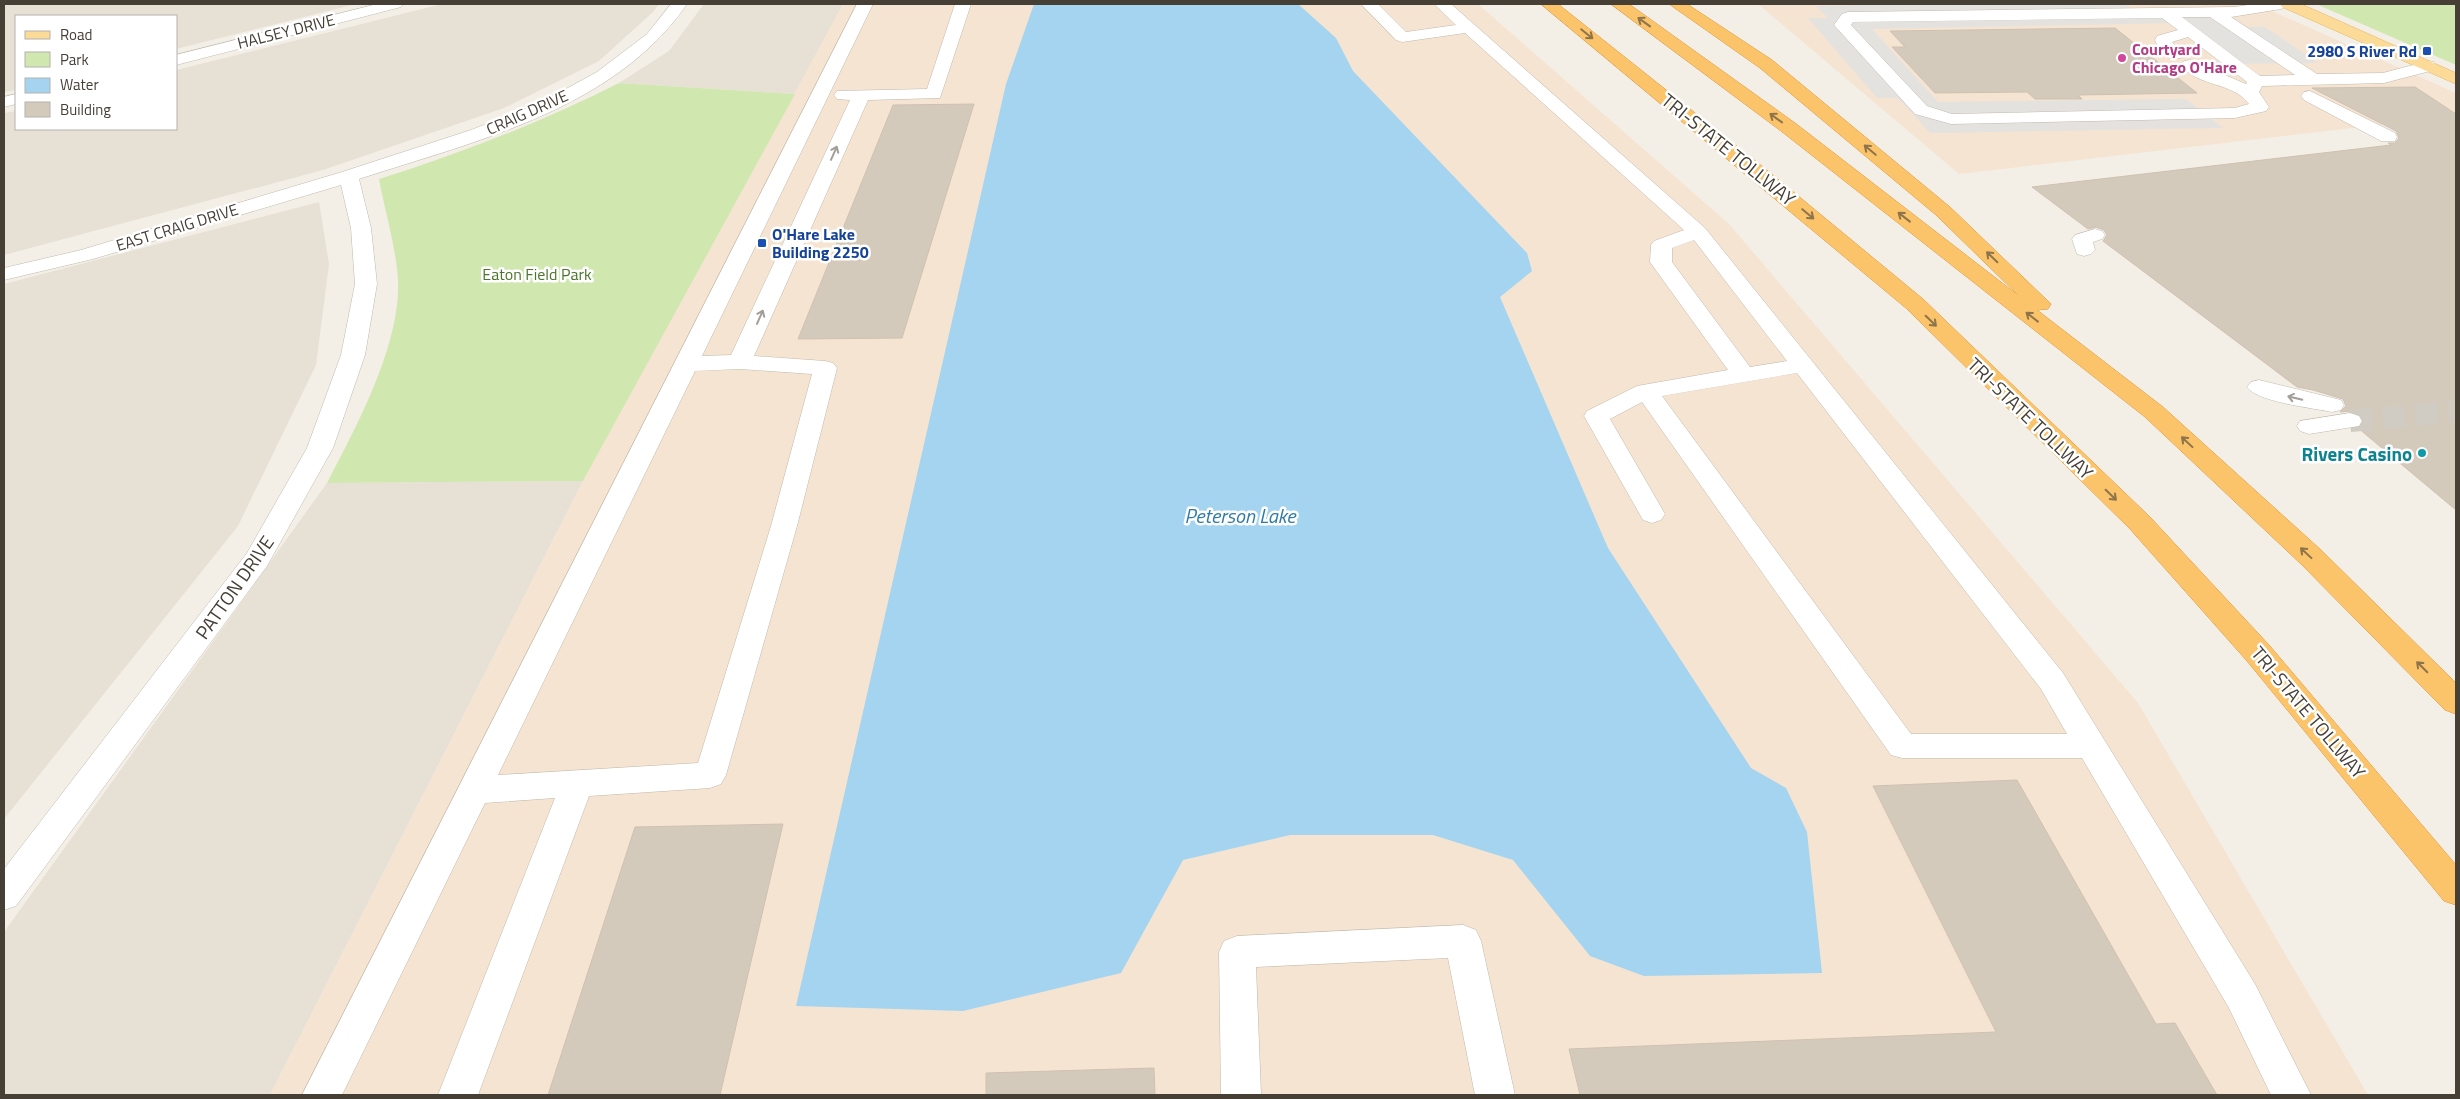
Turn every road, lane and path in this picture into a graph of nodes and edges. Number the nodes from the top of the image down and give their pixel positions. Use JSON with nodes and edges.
{"nodes":[{"id":1,"x":395,"y":4,"type":"edge"},
{"id":2,"x":679,"y":4,"type":"edge"},
{"id":3,"x":865,"y":4,"type":"edge"},
{"id":4,"x":963,"y":4,"type":"edge"},
{"id":5,"x":1369,"y":4,"type":"edge"},
{"id":6,"x":1442,"y":4,"type":"edge"},
{"id":7,"x":1549,"y":4,"type":"edge"},
{"id":8,"x":1619,"y":4,"type":"edge"},
{"id":9,"x":1677,"y":4,"type":"edge"},
{"id":10,"x":1707,"y":4,"type":"edge"},
{"id":11,"x":2281,"y":4,"type":"edge"},
{"id":12,"x":2288,"y":4,"type":"edge"},
{"id":13,"x":2213,"y":12,"type":"junction"},
{"id":14,"x":2166,"y":13,"type":"junction"},
{"id":15,"x":1469,"y":28,"type":"junction"},
{"id":16,"x":2190,"y":31,"type":"junction"},
{"id":17,"x":2175,"y":54,"type":"dead end"},
{"id":18,"x":178,"y":59,"type":"edge"},
{"id":19,"x":1766,"y":64,"type":"junction"},
{"id":20,"x":2190,"y":65,"type":"dead end"},
{"id":21,"x":2428,"y":66,"type":"junction"},
{"id":22,"x":2456,"y":79,"type":"edge"},
{"id":23,"x":2253,"y":86,"type":"junction"},
{"id":24,"x":2312,"y":88,"type":"junction"},
{"id":25,"x":819,"y":95,"type":"junction"},
{"id":26,"x":861,"y":95,"type":"junction"},
{"id":27,"x":2388,"y":137,"type":"dead end"},
{"id":28,"x":349,"y":176,"type":"junction"},
{"id":29,"x":799,"y":180,"type":"junction"},
{"id":30,"x":1698,"y":232,"type":"junction"},
{"id":31,"x":4,"y":274,"type":"edge"},
{"id":32,"x":740,"y":362,"type":"junction"},
{"id":33,"x":686,"y":364,"type":"junction"},
{"id":34,"x":1803,"y":365,"type":"junction"},
{"id":35,"x":1744,"y":375,"type":"junction"},
{"id":36,"x":2259,"y":386,"type":"dead end"},
{"id":37,"x":1646,"y":391,"type":"junction"},
{"id":38,"x":2332,"y":405,"type":"tunnel mouth"},
{"id":39,"x":2154,"y":412,"type":"junction"},
{"id":40,"x":2350,"y":421,"type":"tunnel mouth"},
{"id":41,"x":2309,"y":426,"type":"dead end"},
{"id":42,"x":1652,"y":514,"type":"dead end"},
{"id":43,"x":2456,"y":702,"type":"edge"},
{"id":44,"x":2092,"y":746,"type":"junction"},
{"id":45,"x":577,"y":784,"type":"junction"},
{"id":46,"x":474,"y":790,"type":"junction"},
{"id":47,"x":2456,"y":890,"type":"edge"},
{"id":48,"x":4,"y":895,"type":"edge"},
{"id":49,"x":322,"y":1095,"type":"edge"},
{"id":50,"x":458,"y":1095,"type":"edge"},
{"id":51,"x":1241,"y":1095,"type":"edge"},
{"id":52,"x":1494,"y":1095,"type":"edge"},
{"id":53,"x":2290,"y":1095,"type":"edge"}],
"edges":[{"from":1,"to":18,"type":"street","name":"HALSEY DRIVE"},
{"from":2,"to":28,"type":"street","name":"CRAIG DRIVE"},
{"from":3,"to":25,"type":"street"},
{"from":4,"to":26,"type":"street"},
{"from":5,"to":15,"type":"street"},
{"from":6,"to":15,"type":"street"},
{"from":7,"to":47,"type":"highway","name":"TRI-STATE TOLLWAY","one_way":true},
{"from":39,"to":8,"type":"highway","one_way":true},
{"from":9,"to":19,"type":"highway"},
{"from":10,"to":19,"type":"highway"},
{"from":11,"to":13,"type":"street"},
{"from":12,"to":21,"type":"main road"},
{"from":13,"to":14,"type":"street"},
{"from":13,"to":24,"type":"street"},
{"from":14,"to":16,"type":"street"},
{"from":14,"to":23,"type":"street"},
{"from":15,"to":30,"type":"street"},
{"from":16,"to":17,"type":"street"},
{"from":16,"to":23,"type":"street"},
{"from":39,"to":19,"type":"highway","one_way":true},
{"from":20,"to":23,"type":"street"},
{"from":21,"to":22,"type":"main road"},
{"from":21,"to":24,"type":"street"},
{"from":23,"to":24,"type":"street"},
{"from":24,"to":27,"type":"street"},
{"from":25,"to":26,"type":"street"},
{"from":25,"to":29,"type":"street"},
{"from":29,"to":26,"type":"street","one_way":true},
{"from":28,"to":31,"type":"street","name":"EAST CRAIG DRIVE"},
{"from":28,"to":48,"type":"street","name":"PATTON DRIVE"},
{"from":32,"to":29,"type":"street","one_way":true},
{"from":29,"to":33,"type":"street"},
{"from":30,"to":34,"type":"street"},
{"from":30,"to":35,"type":"street"},
{"from":32,"to":33,"type":"street"},
{"from":32,"to":45,"type":"street"},
{"from":33,"to":46,"type":"street"},
{"from":34,"to":35,"type":"street"},
{"from":34,"to":44,"type":"street"},
{"from":35,"to":37,"type":"street"},
{"from":38,"to":36,"type":"street","one_way":true},
{"from":37,"to":42,"type":"street"},
{"from":37,"to":44,"type":"street"},
{"from":43,"to":39,"type":"highway","one_way":true},
{"from":40,"to":41,"type":"street"},
{"from":44,"to":53,"type":"street"},
{"from":45,"to":46,"type":"street"},
{"from":45,"to":50,"type":"street"},
{"from":46,"to":49,"type":"street"},
{"from":51,"to":52,"type":"street"}]}
